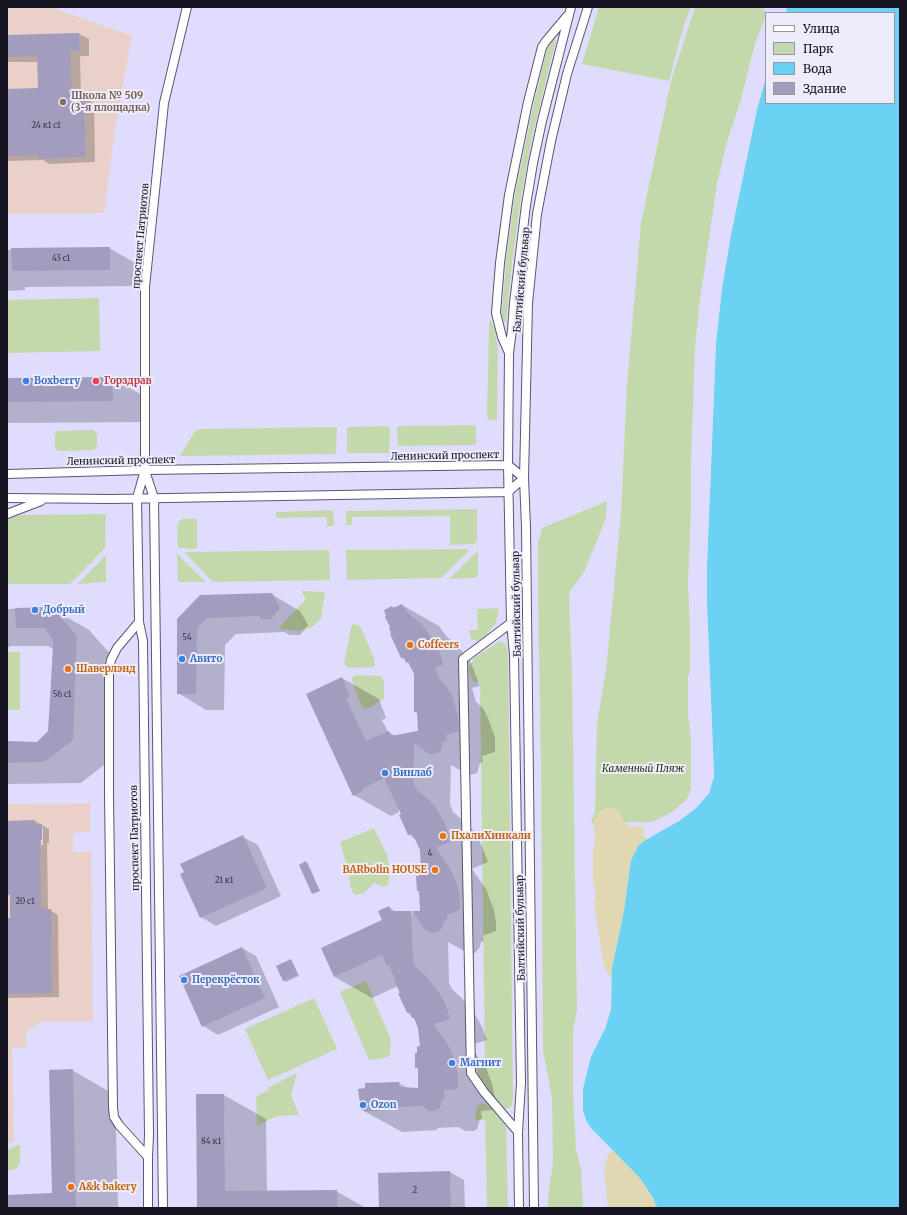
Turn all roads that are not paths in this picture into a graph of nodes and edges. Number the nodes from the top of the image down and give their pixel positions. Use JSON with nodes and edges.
{"nodes":[{"id":1,"x":187,"y":7,"type":"edge"},
{"id":2,"x":588,"y":7,"type":"edge"},
{"id":3,"x":570,"y":10,"type":"edge"},
{"id":4,"x":509,"y":353,"type":"junction"},
{"id":5,"x":508,"y":465,"type":"junction"},
{"id":6,"x":145,"y":470,"type":"junction"},
{"id":7,"x":8,"y":472,"type":"edge"},
{"id":8,"x":524,"y":478,"type":"junction"},
{"id":9,"x":508,"y":492,"type":"junction"},
{"id":10,"x":7,"y":498,"type":"edge"},
{"id":11,"x":137,"y":498,"type":"junction"},
{"id":12,"x":154,"y":498,"type":"junction"},
{"id":13,"x":46,"y":499,"type":"junction"},
{"id":14,"x":7,"y":514,"type":"edge"},
{"id":15,"x":139,"y":622,"type":"junction"},
{"id":16,"x":511,"y":623,"type":"junction"},
{"id":17,"x":518,"y":1132,"type":"junction"},
{"id":18,"x":148,"y":1157,"type":"junction"},
{"id":19,"x":148,"y":1208,"type":"edge"},
{"id":20,"x":163,"y":1208,"type":"edge"},
{"id":21,"x":519,"y":1208,"type":"edge"},
{"id":22,"x":534,"y":1208,"type":"edge"}],
"edges":[{"from":1,"to":6,"type":"street","name":"проспект Патриотов"},
{"from":2,"to":8,"type":"street","name":"Балтийский бульвар"},
{"from":3,"to":4,"type":"street","name":"Балтийский бульвар"},
{"from":3,"to":4,"type":"street"},
{"from":4,"to":5,"type":"street","name":"Балтийский бульвар"},
{"from":5,"to":6,"type":"street","name":"Ленинский проспект"},
{"from":5,"to":8,"type":"street","name":"Ленинский проспект"},
{"from":5,"to":9,"type":"street","name":"Балтийский бульвар"},
{"from":6,"to":7,"type":"street","name":"Ленинский проспект"},
{"from":6,"to":11,"type":"street","name":"проспект Патриотов"},
{"from":6,"to":12,"type":"street","name":"проспект Патриотов"},
{"from":8,"to":9,"type":"street"},
{"from":8,"to":22,"type":"street","name":"Балтийский бульвар"},
{"from":9,"to":12,"type":"street"},
{"from":9,"to":16,"type":"street","name":"Балтийский бульвар"},
{"from":10,"to":13,"type":"street"},
{"from":11,"to":12,"type":"street"},
{"from":11,"to":13,"type":"street"},
{"from":11,"to":15,"type":"street","name":"проспект Патриотов"},
{"from":12,"to":20,"type":"street","name":"проспект Патриотов"},
{"from":13,"to":14,"type":"street"},
{"from":15,"to":18,"type":"street","name":"проспект Патриотов"},
{"from":15,"to":18,"type":"street"},
{"from":16,"to":17,"type":"street","name":"Балтийский бульвар"},
{"from":16,"to":17,"type":"street"},
{"from":17,"to":21,"type":"street","name":"Балтийский бульвар"},
{"from":18,"to":19,"type":"street","name":"проспект Патриотов"}]}
